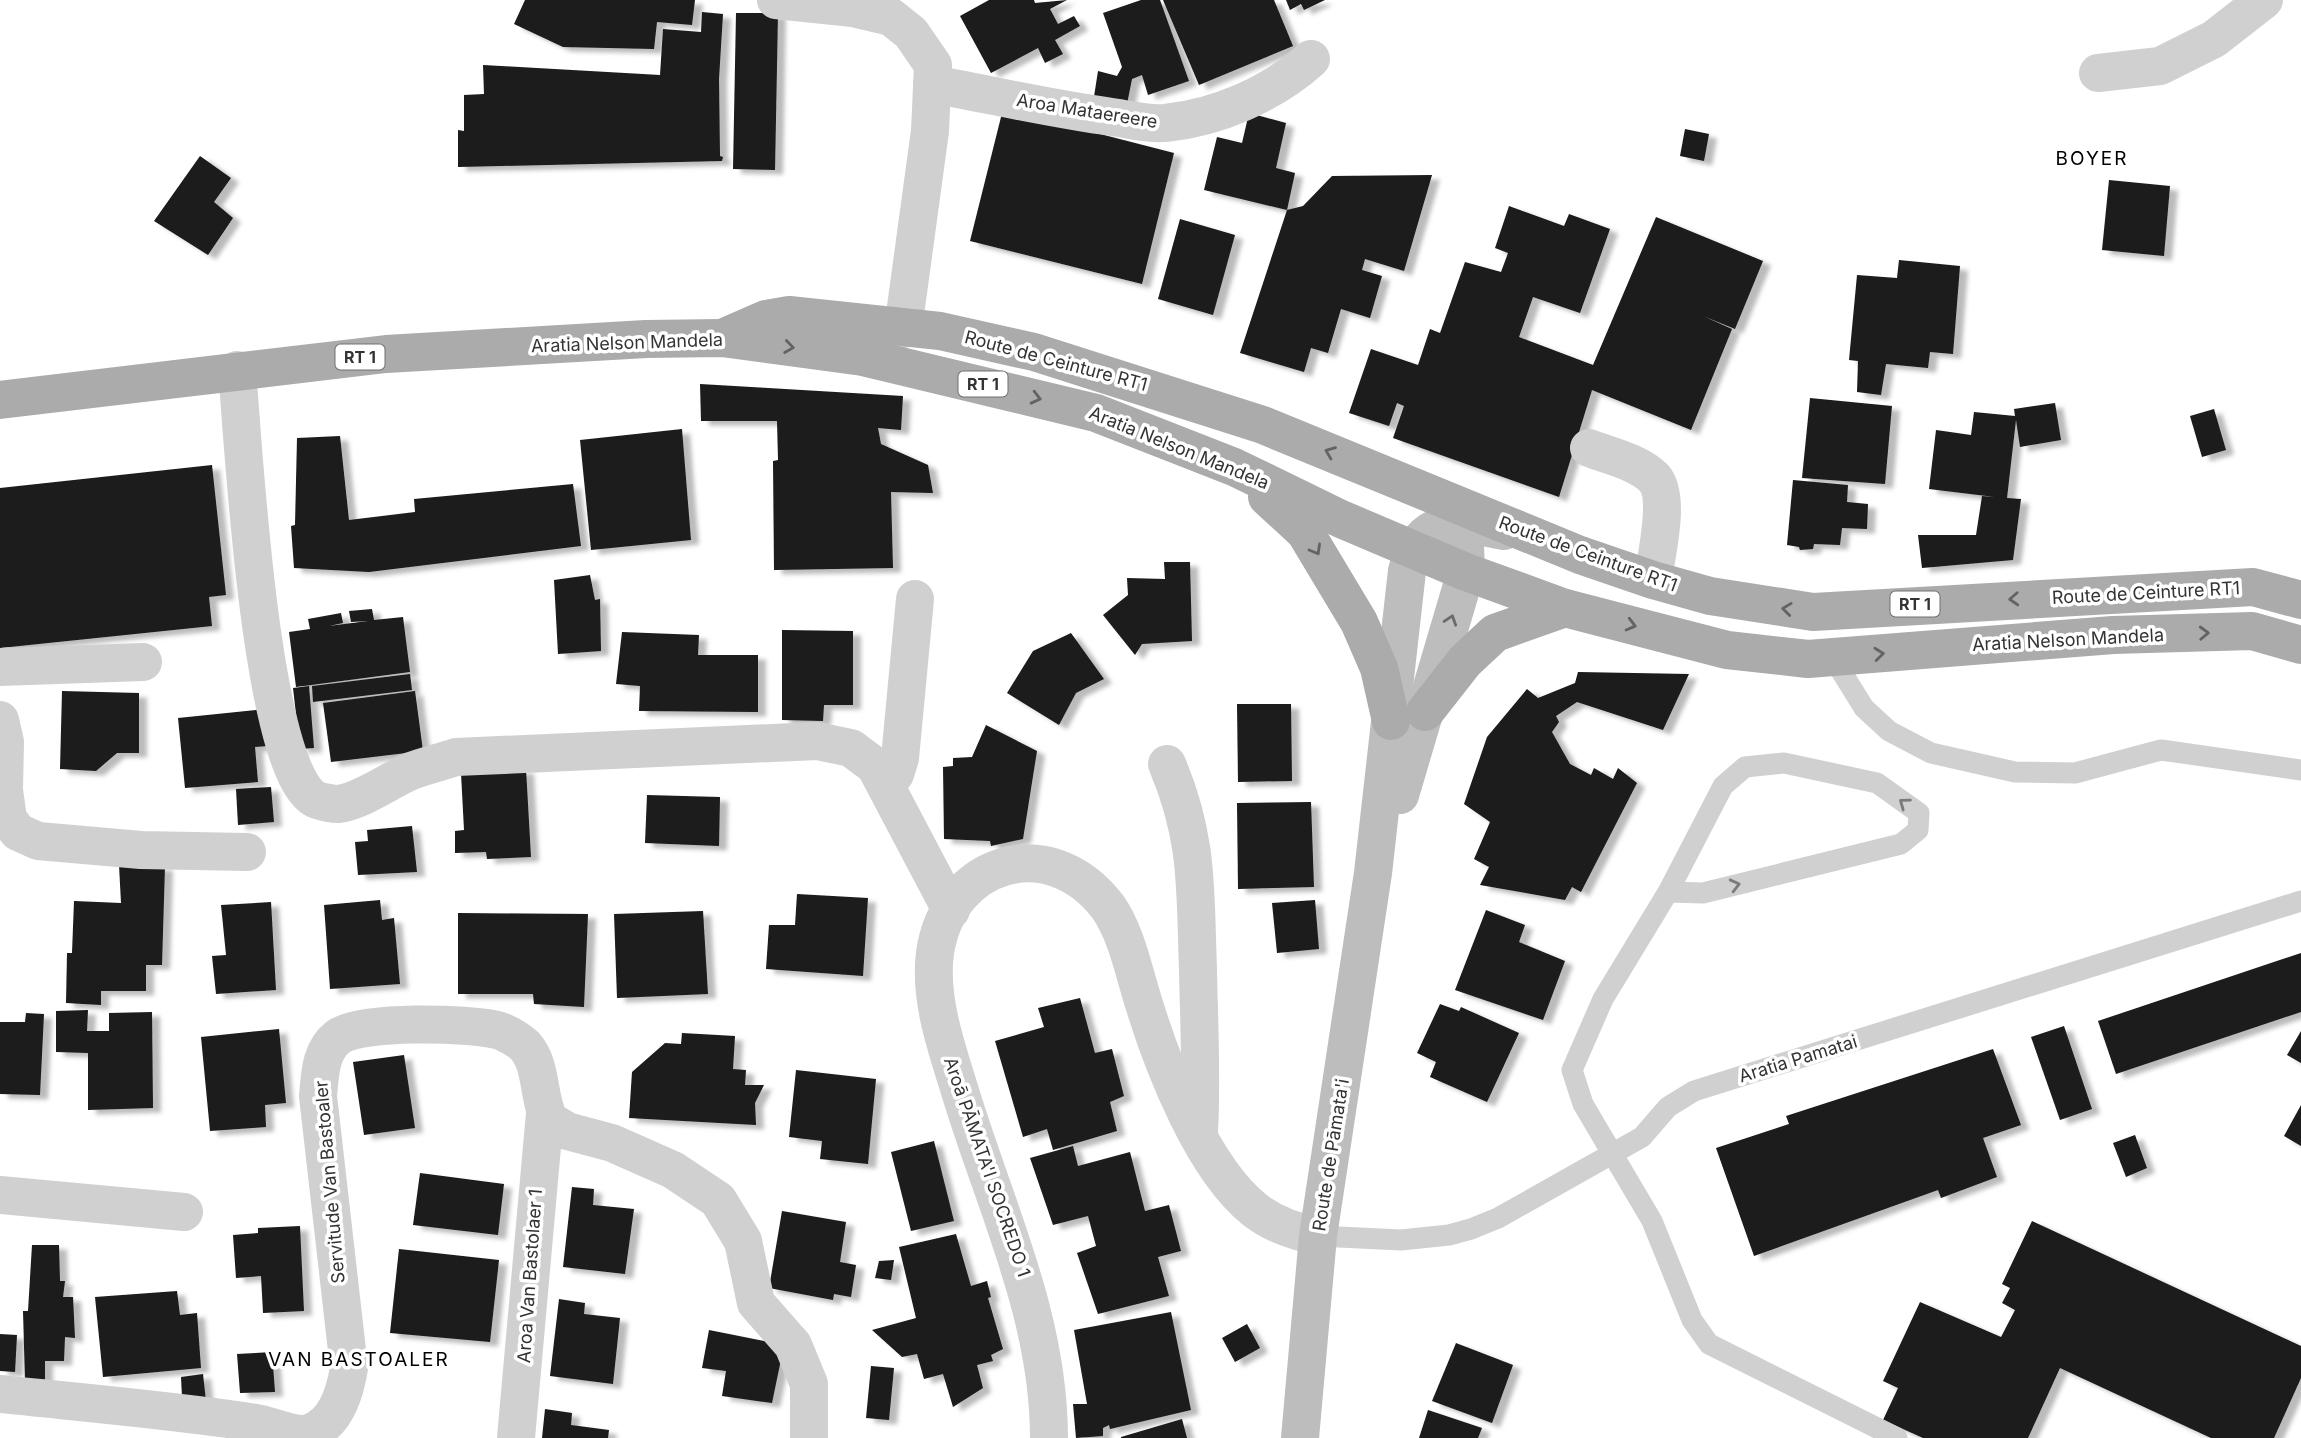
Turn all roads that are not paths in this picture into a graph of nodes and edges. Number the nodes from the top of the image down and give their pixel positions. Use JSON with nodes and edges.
{"nodes":[{"id":1,"x":776,"y":0,"type":"edge"},
{"id":2,"x":2264,"y":0,"type":"edge"},
{"id":3,"x":1311,"y":59,"type":"dead end"},
{"id":4,"x":2098,"y":73,"type":"dead end"},
{"id":5,"x":932,"y":84,"type":"junction"},
{"id":6,"x":903,"y":329,"type":"junction"},
{"id":7,"x":722,"y":338,"type":"junction"},
{"id":8,"x":237,"y":370,"type":"junction"},
{"id":9,"x":0,"y":400,"type":"edge"},
{"id":10,"x":1589,"y":449,"type":"dead end"},
{"id":11,"x":1234,"y":467,"type":"junction"},
{"id":12,"x":1394,"y":477,"type":"junction"},
{"id":13,"x":1451,"y":524,"type":"junction"},
{"id":14,"x":1539,"y":538,"type":"junction"},
{"id":15,"x":1412,"y":551,"type":"junction"},
{"id":16,"x":1466,"y":572,"type":"junction"},
{"id":17,"x":1653,"y":580,"type":"junction"},
{"id":18,"x":915,"y":599,"type":"dead end"},
{"id":19,"x":2301,"y":600,"type":"edge"},
{"id":20,"x":1565,"y":608,"type":"junction"},
{"id":21,"x":2301,"y":645,"type":"edge"},
{"id":22,"x":1833,"y":658,"type":"junction"},
{"id":23,"x":143,"y":662,"type":"dead end"},
{"id":24,"x":0,"y":667,"type":"edge"},
{"id":25,"x":1408,"y":716,"type":"junction"},
{"id":26,"x":0,"y":720,"type":"edge"},
{"id":27,"x":1167,"y":764,"type":"dead end"},
{"id":28,"x":2301,"y":770,"type":"edge"},
{"id":29,"x":887,"y":784,"type":"junction"},
{"id":30,"x":247,"y":852,"type":"dead end"},
{"id":31,"x":1668,"y":892,"type":"junction"},
{"id":32,"x":2301,"y":901,"type":"edge"},
{"id":33,"x":951,"y":910,"type":"junction"},
{"id":34,"x":545,"y":1113,"type":"junction"},
{"id":35,"x":1199,"y":1133,"type":"junction"},
{"id":36,"x":1613,"y":1154,"type":"junction"},
{"id":37,"x":0,"y":1195,"type":"edge"},
{"id":38,"x":184,"y":1212,"type":"dead end"},
{"id":39,"x":1318,"y":1236,"type":"junction"},
{"id":40,"x":0,"y":1394,"type":"edge"},
{"id":41,"x":516,"y":1438,"type":"edge"},
{"id":42,"x":809,"y":1438,"type":"edge"},
{"id":43,"x":1049,"y":1438,"type":"edge"},
{"id":44,"x":1300,"y":1438,"type":"edge"},
{"id":45,"x":1897,"y":1438,"type":"edge"}],
"edges":[{"from":1,"to":5,"type":"street"},
{"from":2,"to":4,"type":"street"},
{"from":3,"to":5,"type":"street","name":"Aroa Mataereere"},
{"from":5,"to":6,"type":"street"},
{"from":6,"to":7,"type":"main road","number":"RT 1"},
{"from":12,"to":6,"type":"main road","name":"Route de Ceinture RT1","number":"RT 1","one_way":true},
{"from":7,"to":8,"type":"main road","name":"Aratia Nelson Mandela","number":"RT 1"},
{"from":7,"to":11,"type":"main road","name":"Aratia Nelson Mandela","number":"RT 1","one_way":true},
{"from":8,"to":9,"type":"main road","name":"Aratia Nelson Mandela","number":"RT 1"},
{"from":8,"to":29,"type":"street"},
{"from":10,"to":17,"type":"street"},
{"from":11,"to":15,"type":"main road","name":"Aratia Nelson Mandela","number":"RT 1"},
{"from":11,"to":25,"type":"main road","one_way":true},
{"from":12,"to":13,"type":"main road"},
{"from":12,"to":14,"type":"main road","name":"Route de Ceinture RT1","number":"RT 1"},
{"from":13,"to":14,"type":"main road"},
{"from":13,"to":15,"type":"main road"},
{"from":13,"to":16,"type":"main road"},
{"from":14,"to":17,"type":"main road","name":"Route de Ceinture RT1","number":"RT 1"},
{"from":15,"to":16,"type":"main road","name":"Aratia Nelson Mandela","number":"RT 1"},
{"from":15,"to":25,"type":"main road"},
{"from":16,"to":20,"type":"main road","name":"Aratia Nelson Mandela","number":"RT 1"},
{"from":25,"to":16,"type":"main road","one_way":true},
{"from":19,"to":17,"type":"main road","name":"Route de Ceinture RT1","number":"RT 1","one_way":true},
{"from":18,"to":29,"type":"street"},
{"from":20,"to":22,"type":"main road","name":"Aratia Nelson Mandela","number":"RT 1","one_way":true},
{"from":20,"to":25,"type":"main road"},
{"from":22,"to":21,"type":"main road","name":"Aratia Nelson Mandela","number":"RT 1","one_way":true},
{"from":22,"to":28,"type":"lane"},
{"from":23,"to":24,"type":"street"},
{"from":25,"to":39,"type":"main road","name":"Route de Pāmata'i"},
{"from":26,"to":30,"type":"street"},
{"from":27,"to":35,"type":"street"},
{"from":29,"to":33,"type":"street"},
{"from":31,"to":31,"type":"lane","one_way":true},
{"from":31,"to":36,"type":"lane"},
{"from":32,"to":36,"type":"lane","name":"Aratia Pamatai"},
{"from":33,"to":35,"type":"street","name":"Aroā PĀMATA'I SOCREDO 1"},
{"from":33,"to":43,"type":"street","name":"Aroā PĀMATA'I SOCREDO 1"},
{"from":34,"to":40,"type":"street","name":"Servitude Van Bastoaler"},
{"from":34,"to":41,"type":"street","name":"Aroa Van Bastolaer 1"},
{"from":34,"to":42,"type":"street"},
{"from":35,"to":39,"type":"street","name":"Aroā PĀMATA'I SOCREDO 1"},
{"from":36,"to":39,"type":"lane","name":"Aratia Pamatai"},
{"from":36,"to":45,"type":"lane"},
{"from":37,"to":38,"type":"street"},
{"from":39,"to":44,"type":"main road","name":"Route de Pāmata'i"}]}
